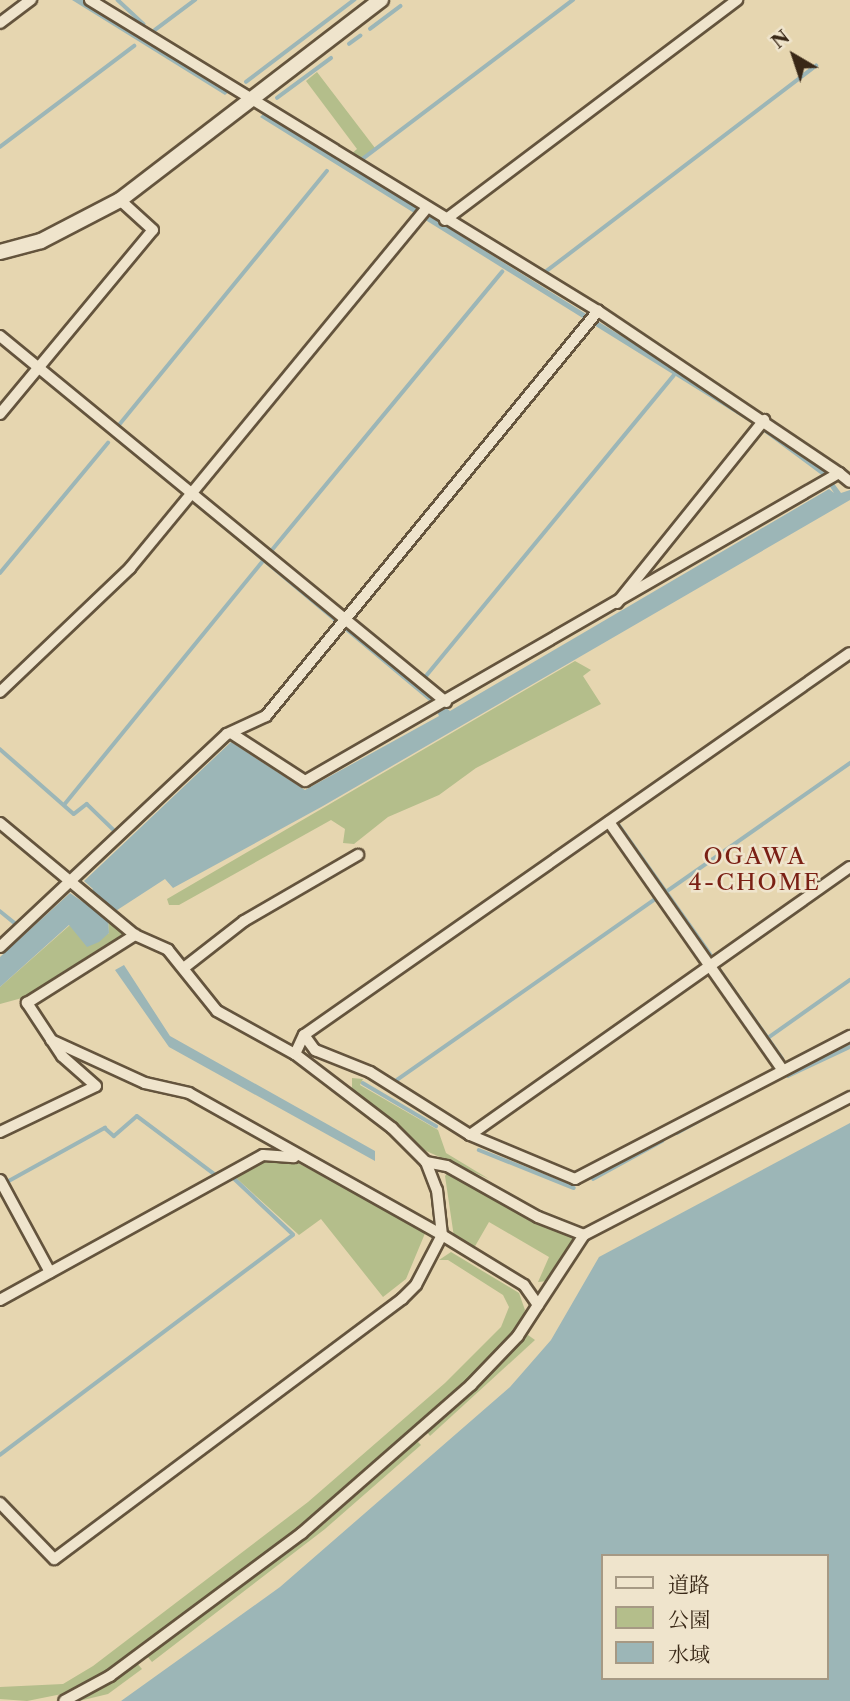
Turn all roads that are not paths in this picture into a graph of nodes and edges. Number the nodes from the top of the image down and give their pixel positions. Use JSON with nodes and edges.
{"nodes":[{"id":1,"x":31,"y":0,"type":"edge"},
{"id":2,"x":89,"y":0,"type":"edge"},
{"id":3,"x":381,"y":0,"type":"edge"},
{"id":4,"x":737,"y":0,"type":"edge"},
{"id":5,"x":0,"y":23,"type":"edge"},
{"id":6,"x":251,"y":99,"type":"junction"},
{"id":7,"x":120,"y":200,"type":"junction"},
{"id":8,"x":423,"y":213,"type":"junction"},
{"id":9,"x":445,"y":220,"type":"junction"},
{"id":10,"x":0,"y":252,"type":"edge"},
{"id":11,"x":598,"y":311,"type":"junction"},
{"id":12,"x":0,"y":336,"type":"edge"},
{"id":13,"x":35,"y":371,"type":"junction"},
{"id":14,"x":0,"y":414,"type":"edge"},
{"id":15,"x":760,"y":425,"type":"junction"},
{"id":16,"x":833,"y":476,"type":"junction"},
{"id":17,"x":850,"y":482,"type":"edge"},
{"id":18,"x":188,"y":497,"type":"junction"},
{"id":19,"x":617,"y":603,"type":"junction"},
{"id":20,"x":345,"y":619,"type":"junction"},
{"id":21,"x":850,"y":653,"type":"edge"},
{"id":22,"x":0,"y":692,"type":"edge"},
{"id":23,"x":446,"y":702,"type":"junction"},
{"id":24,"x":231,"y":733,"type":"junction"},
{"id":25,"x":609,"y":822,"type":"junction"},
{"id":26,"x":0,"y":823,"type":"edge"},
{"id":27,"x":358,"y":855,"type":"dead end"},
{"id":28,"x":850,"y":867,"type":"edge"},
{"id":29,"x":69,"y":883,"type":"junction"},
{"id":30,"x":135,"y":935,"type":"junction"},
{"id":31,"x":0,"y":947,"type":"edge"},
{"id":32,"x":710,"y":965,"type":"junction"},
{"id":33,"x":185,"y":967,"type":"junction"},
{"id":34,"x":304,"y":1035,"type":"junction"},
{"id":35,"x":850,"y":1036,"type":"edge"},
{"id":36,"x":51,"y":1040,"type":"junction"},
{"id":37,"x":295,"y":1054,"type":"junction"},
{"id":38,"x":781,"y":1068,"type":"junction"},
{"id":39,"x":850,"y":1097,"type":"edge"},
{"id":40,"x":0,"y":1132,"type":"edge"},
{"id":41,"x":470,"y":1135,"type":"junction"},
{"id":42,"x":300,"y":1158,"type":"junction"},
{"id":43,"x":426,"y":1162,"type":"junction"},
{"id":44,"x":0,"y":1180,"type":"edge"},
{"id":45,"x":442,"y":1235,"type":"junction"},
{"id":46,"x":584,"y":1235,"type":"junction"},
{"id":47,"x":50,"y":1272,"type":"junction"},
{"id":48,"x":0,"y":1300,"type":"edge"},
{"id":49,"x":538,"y":1305,"type":"junction"},
{"id":50,"x":0,"y":1503,"type":"edge"},
{"id":51,"x":64,"y":1701,"type":"edge"}],
"edges":[{"from":1,"to":5,"type":"street"},
{"from":2,"to":6,"type":"street"},
{"from":3,"to":6,"type":"street"},
{"from":4,"to":9,"type":"street"},
{"from":6,"to":7,"type":"street"},
{"from":6,"to":8,"type":"street"},
{"from":7,"to":10,"type":"street"},
{"from":7,"to":13,"type":"street"},
{"from":8,"to":9,"type":"street"},
{"from":8,"to":18,"type":"street"},
{"from":9,"to":11,"type":"street"},
{"from":11,"to":15,"type":"street"},
{"from":11,"to":20,"type":"street"},
{"from":12,"to":13,"type":"street"},
{"from":13,"to":14,"type":"street"},
{"from":13,"to":18,"type":"street"},
{"from":15,"to":16,"type":"street"},
{"from":15,"to":19,"type":"street"},
{"from":16,"to":17,"type":"street"},
{"from":16,"to":19,"type":"street"},
{"from":18,"to":20,"type":"street"},
{"from":18,"to":22,"type":"street"},
{"from":19,"to":23,"type":"street"},
{"from":20,"to":23,"type":"street"},
{"from":20,"to":24,"type":"street"},
{"from":21,"to":25,"type":"street"},
{"from":23,"to":24,"type":"street"},
{"from":24,"to":29,"type":"street"},
{"from":25,"to":32,"type":"street"},
{"from":25,"to":34,"type":"street"},
{"from":26,"to":29,"type":"street"},
{"from":27,"to":33,"type":"street"},
{"from":28,"to":32,"type":"street"},
{"from":29,"to":30,"type":"street"},
{"from":29,"to":31,"type":"street"},
{"from":30,"to":33,"type":"street"},
{"from":30,"to":36,"type":"street"},
{"from":32,"to":38,"type":"street"},
{"from":32,"to":41,"type":"street"},
{"from":33,"to":37,"type":"street"},
{"from":34,"to":37,"type":"street"},
{"from":34,"to":41,"type":"street"},
{"from":35,"to":38,"type":"street"},
{"from":36,"to":40,"type":"street"},
{"from":36,"to":42,"type":"street"},
{"from":37,"to":43,"type":"street"},
{"from":38,"to":41,"type":"street"},
{"from":39,"to":46,"type":"street"},
{"from":42,"to":45,"type":"street"},
{"from":42,"to":47,"type":"street"},
{"from":43,"to":45,"type":"street"},
{"from":43,"to":46,"type":"street"},
{"from":44,"to":47,"type":"street"},
{"from":45,"to":49,"type":"street"},
{"from":45,"to":50,"type":"street"},
{"from":46,"to":49,"type":"street"},
{"from":47,"to":48,"type":"street"},
{"from":49,"to":51,"type":"street"}]}
